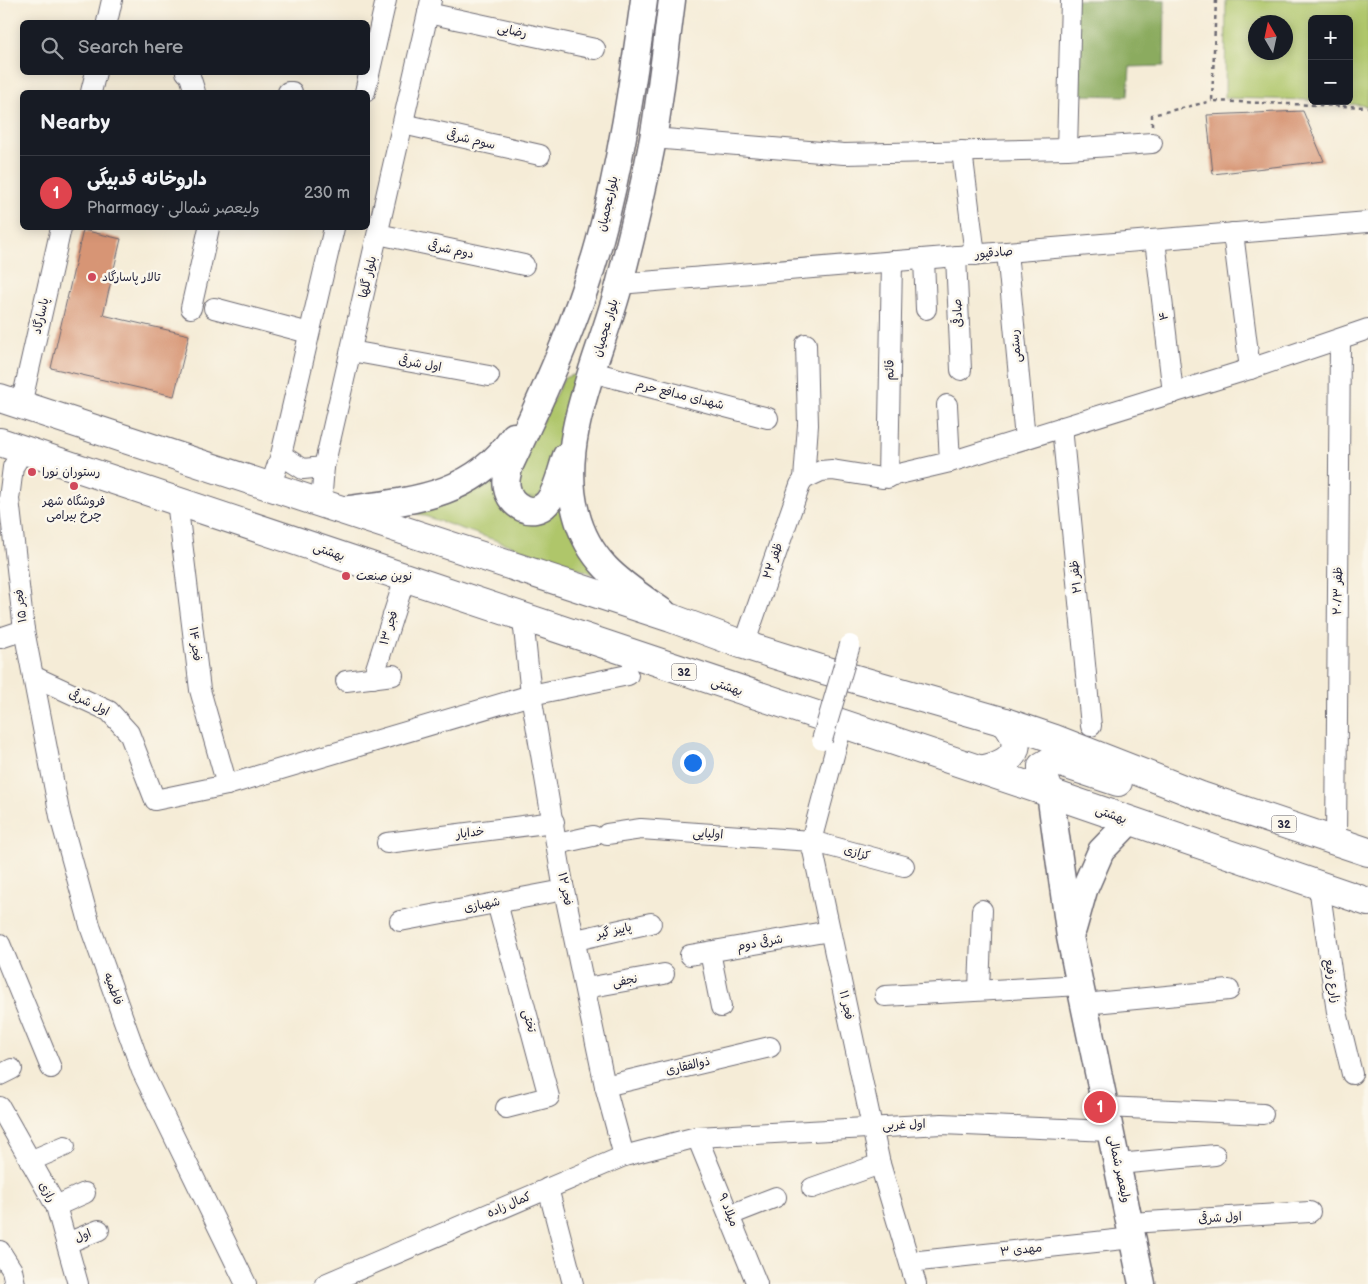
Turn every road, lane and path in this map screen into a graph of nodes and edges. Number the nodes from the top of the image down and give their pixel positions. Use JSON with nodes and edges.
{"nodes":[{"id":1,"x":112,"y":0,"type":"edge"},
{"id":2,"x":386,"y":0,"type":"edge"},
{"id":3,"x":644,"y":0,"type":"edge"},
{"id":4,"x":672,"y":0,"type":"edge"},
{"id":5,"x":1071,"y":0,"type":"edge"},
{"id":6,"x":1216,"y":0,"type":"edge"},
{"id":7,"x":430,"y":7,"type":"edge"},
{"id":8,"x":107,"y":20,"type":"edge"},
{"id":9,"x":595,"y":49,"type":"dead end"},
{"id":10,"x":370,"y":70,"type":"edge"},
{"id":11,"x":95,"y":75,"type":"edge"},
{"id":12,"x":190,"y":75,"type":"edge"},
{"id":13,"x":369,"y":75,"type":"edge"},
{"id":14,"x":92,"y":90,"type":"edge"},
{"id":15,"x":194,"y":90,"type":"edge"},
{"id":16,"x":365,"y":90,"type":"edge"},
{"id":17,"x":1212,"y":101,"type":"junction"},
{"id":18,"x":1368,"y":106,"type":"edge"},
{"id":19,"x":402,"y":124,"type":"junction"},
{"id":20,"x":653,"y":138,"type":"junction"},
{"id":21,"x":1152,"y":143,"type":"joint"},
{"id":22,"x":1067,"y":149,"type":"junction"},
{"id":23,"x":962,"y":151,"type":"junction"},
{"id":24,"x":540,"y":156,"type":"dead end"},
{"id":25,"x":1368,"y":222,"type":"edge"},
{"id":26,"x":60,"y":230,"type":"edge"},
{"id":27,"x":209,"y":230,"type":"edge"},
{"id":28,"x":334,"y":230,"type":"edge"},
{"id":29,"x":1233,"y":233,"type":"junction"},
{"id":30,"x":378,"y":234,"type":"junction"},
{"id":31,"x":1155,"y":240,"type":"junction"},
{"id":32,"x":1007,"y":252,"type":"junction"},
{"id":33,"x":966,"y":255,"type":"junction"},
{"id":34,"x":924,"y":259,"type":"junction"},
{"id":35,"x":892,"y":261,"type":"junction"},
{"id":36,"x":524,"y":265,"type":"dead end"},
{"id":37,"x":619,"y":284,"type":"junction"},
{"id":38,"x":191,"y":308,"type":"dead end"},
{"id":39,"x":214,"y":308,"type":"dead end"},
{"id":40,"x":926,"y":309,"type":"dead end"},
{"id":41,"x":1368,"y":329,"type":"edge"},
{"id":42,"x":309,"y":333,"type":"junction"},
{"id":43,"x":1340,"y":340,"type":"junction"},
{"id":44,"x":806,"y":344,"type":"dead end"},
{"id":45,"x":351,"y":351,"type":"junction"},
{"id":46,"x":557,"y":362,"type":"junction"},
{"id":47,"x":1250,"y":369,"type":"junction"},
{"id":48,"x":960,"y":370,"type":"dead end"},
{"id":49,"x":592,"y":372,"type":"junction"},
{"id":50,"x":489,"y":376,"type":"dead end"},
{"id":51,"x":1173,"y":393,"type":"junction"},
{"id":52,"x":540,"y":398,"type":"junction"},
{"id":53,"x":10,"y":401,"type":"edge"},
{"id":54,"x":948,"y":405,"type":"dead end"},
{"id":55,"x":579,"y":418,"type":"junction"},
{"id":56,"x":768,"y":418,"type":"dead end"},
{"id":57,"x":1062,"y":428,"type":"junction"},
{"id":58,"x":1025,"y":440,"type":"junction"},
{"id":59,"x":12,"y":446,"type":"edge"},
{"id":60,"x":281,"y":455,"type":"junction"},
{"id":61,"x":950,"y":462,"type":"junction"},
{"id":62,"x":324,"y":467,"type":"junction"},
{"id":63,"x":804,"y":478,"type":"junction"},
{"id":64,"x":888,"y":478,"type":"junction"},
{"id":65,"x":270,"y":487,"type":"junction"},
{"id":66,"x":177,"y":501,"type":"junction"},
{"id":67,"x":331,"y":507,"type":"junction"},
{"id":68,"x":405,"y":578,"type":"junction"},
{"id":69,"x":671,"y":618,"type":"junction"},
{"id":70,"x":523,"y":619,"type":"junction"},
{"id":71,"x":24,"y":630,"type":"junction"},
{"id":72,"x":0,"y":638,"type":"edge"},
{"id":73,"x":744,"y":645,"type":"junction"},
{"id":74,"x":850,"y":645,"type":"dead end"},
{"id":75,"x":393,"y":675,"type":"dead end"},
{"id":76,"x":628,"y":675,"type":"dead end"},
{"id":77,"x":33,"y":676,"type":"junction"},
{"id":78,"x":373,"y":678,"type":"junction"},
{"id":79,"x":346,"y":681,"type":"dead end"},
{"id":80,"x":531,"y":695,"type":"junction"},
{"id":81,"x":1005,"y":722,"type":"junction"},
{"id":82,"x":1091,"y":726,"type":"dead end"},
{"id":83,"x":832,"y":732,"type":"junction"},
{"id":84,"x":980,"y":770,"type":"junction"},
{"id":85,"x":227,"y":785,"type":"junction"},
{"id":86,"x":1050,"y":793,"type":"junction"},
{"id":87,"x":1201,"y":796,"type":"junction"},
{"id":88,"x":554,"y":822,"type":"junction"},
{"id":89,"x":1130,"y":822,"type":"junction"},
{"id":90,"x":811,"y":840,"type":"junction"},
{"id":91,"x":1336,"y":842,"type":"junction"},
{"id":92,"x":387,"y":843,"type":"dead end"},
{"id":93,"x":557,"y":844,"type":"junction"},
{"id":94,"x":1368,"y":852,"type":"edge"},
{"id":95,"x":904,"y":866,"type":"dead end"},
{"id":96,"x":1319,"y":886,"type":"junction"},
{"id":97,"x":564,"y":890,"type":"junction"},
{"id":98,"x":497,"y":902,"type":"junction"},
{"id":99,"x":1368,"y":902,"type":"edge"},
{"id":100,"x":982,"y":910,"type":"dead end"},
{"id":101,"x":400,"y":921,"type":"dead end"},
{"id":102,"x":652,"y":923,"type":"dead end"},
{"id":103,"x":830,"y":931,"type":"junction"},
{"id":104,"x":1070,"y":936,"type":"junction"},
{"id":105,"x":576,"y":940,"type":"junction"},
{"id":106,"x":710,"y":952,"type":"junction"},
{"id":107,"x":2,"y":955,"type":"edge"},
{"id":108,"x":690,"y":955,"type":"dead end"},
{"id":109,"x":664,"y":974,"type":"dead end"},
{"id":110,"x":586,"y":988,"type":"junction"},
{"id":111,"x":979,"y":990,"type":"junction"},
{"id":112,"x":1229,"y":990,"type":"dead end"},
{"id":113,"x":1082,"y":994,"type":"junction"},
{"id":114,"x":885,"y":996,"type":"dead end"},
{"id":115,"x":721,"y":1007,"type":"dead end"},
{"id":116,"x":770,"y":1047,"type":"dead end"},
{"id":117,"x":51,"y":1068,"type":"dead end"},
{"id":118,"x":1352,"y":1074,"type":"dead end"},
{"id":119,"x":605,"y":1086,"type":"junction"},
{"id":120,"x":0,"y":1107,"type":"edge"},
{"id":121,"x":506,"y":1108,"type":"dead end"},
{"id":122,"x":1263,"y":1114,"type":"dead end"},
{"id":123,"x":1108,"y":1119,"type":"junction"},
{"id":124,"x":872,"y":1126,"type":"junction"},
{"id":125,"x":697,"y":1137,"type":"junction"},
{"id":126,"x":65,"y":1146,"type":"dead end"},
{"id":127,"x":1215,"y":1155,"type":"dead end"},
{"id":128,"x":624,"y":1156,"type":"junction"},
{"id":129,"x":30,"y":1161,"type":"junction"},
{"id":130,"x":880,"y":1164,"type":"junction"},
{"id":131,"x":1118,"y":1164,"type":"junction"},
{"id":132,"x":548,"y":1188,"type":"junction"},
{"id":133,"x":812,"y":1188,"type":"dead end"},
{"id":134,"x":85,"y":1193,"type":"dead end"},
{"id":135,"x":776,"y":1197,"type":"dead end"},
{"id":136,"x":56,"y":1206,"type":"junction"},
{"id":137,"x":1310,"y":1212,"type":"dead end"},
{"id":138,"x":730,"y":1215,"type":"junction"},
{"id":139,"x":99,"y":1230,"type":"dead end"},
{"id":140,"x":1131,"y":1231,"type":"junction"},
{"id":141,"x":67,"y":1243,"type":"junction"},
{"id":142,"x":0,"y":1250,"type":"edge"},
{"id":143,"x":910,"y":1262,"type":"junction"},
{"id":144,"x":15,"y":1284,"type":"edge"},
{"id":145,"x":78,"y":1284,"type":"edge"},
{"id":146,"x":246,"y":1284,"type":"edge"},
{"id":147,"x":324,"y":1284,"type":"edge"},
{"id":148,"x":573,"y":1284,"type":"edge"},
{"id":149,"x":757,"y":1284,"type":"edge"},
{"id":150,"x":916,"y":1284,"type":"edge"},
{"id":151,"x":1142,"y":1284,"type":"edge"}],
"edges":[{"from":1,"to":8,"type":"street"},
{"from":2,"to":10,"type":"street"},
{"from":3,"to":46,"type":"main road","name":"بلوارعجمیان"},
{"from":4,"to":20,"type":"main road","name":"بلوار عجمیان"},
{"from":5,"to":22,"type":"street"},
{"from":6,"to":17,"type":"path"},
{"from":7,"to":9,"type":"street","name":"رضایی"},
{"from":7,"to":19,"type":"street","name":"بلوار گلها"},
{"from":11,"to":14,"type":"street"},
{"from":12,"to":15,"type":"street"},
{"from":13,"to":16,"type":"street"},
{"from":17,"to":18,"type":"path"},
{"from":17,"to":21,"type":"path"},
{"from":19,"to":24,"type":"street","name":"سوم شرقی"},
{"from":19,"to":30,"type":"street","name":"بلوار گلها"},
{"from":20,"to":23,"type":"street"},
{"from":20,"to":37,"type":"main road","name":"بلوار عجمیان"},
{"from":21,"to":22,"type":"street"},
{"from":22,"to":23,"type":"street"},
{"from":23,"to":33,"type":"street","name":"صادقی"},
{"from":25,"to":29,"type":"street","name":"صادقپور"},
{"from":26,"to":53,"type":"street","name":"پاسارگاد"},
{"from":27,"to":38,"type":"street"},
{"from":28,"to":42,"type":"street"},
{"from":29,"to":31,"type":"street","name":"صادقپور"},
{"from":29,"to":47,"type":"street"},
{"from":30,"to":36,"type":"street","name":"دوم شرقی"},
{"from":30,"to":45,"type":"street","name":"بلوار گلها"},
{"from":31,"to":32,"type":"street","name":"صادقپور"},
{"from":31,"to":51,"type":"street","name":"۴"},
{"from":32,"to":33,"type":"street","name":"صادقپور"},
{"from":32,"to":58,"type":"street","name":"رستمی"},
{"from":33,"to":34,"type":"street","name":"صادقپور"},
{"from":33,"to":48,"type":"street","name":"صادقی"},
{"from":34,"to":35,"type":"street","name":"صادقپور"},
{"from":34,"to":40,"type":"street"},
{"from":35,"to":37,"type":"street","name":"صادقپور"},
{"from":35,"to":64,"type":"street","name":"قائم"},
{"from":37,"to":49,"type":"main road","name":"بلوار عجمیان"},
{"from":39,"to":42,"type":"street"},
{"from":41,"to":43,"type":"street"},
{"from":42,"to":60,"type":"street"},
{"from":43,"to":47,"type":"street"},
{"from":43,"to":91,"type":"street","name":"ظفر ۲۰/۳"},
{"from":44,"to":63,"type":"street","name":"ظفر ۲۲"},
{"from":45,"to":50,"type":"street","name":"اول شرقی"},
{"from":45,"to":62,"type":"street","name":"بلوار گلها"},
{"from":46,"to":49,"type":"main road"},
{"from":46,"to":52,"type":"main road","name":"بلوارعجمیان"},
{"from":47,"to":51,"type":"street"},
{"from":49,"to":55,"type":"main road","name":"بلوار عجمیان"},
{"from":49,"to":56,"type":"street","name":"شهدای مدافع حرم"},
{"from":51,"to":57,"type":"street"},
{"from":52,"to":55,"type":"main road"},
{"from":52,"to":67,"type":"main road"},
{"from":53,"to":65,"type":"highway","number":"32"},
{"from":54,"to":61,"type":"street"},
{"from":55,"to":69,"type":"main road","name":"بلوار عجمیان"},
{"from":57,"to":58,"type":"street"},
{"from":57,"to":82,"type":"street","name":"ظفر ۲۱"},
{"from":58,"to":61,"type":"street"},
{"from":59,"to":66,"type":"highway","name":"بهشتی","number":"32"},
{"from":59,"to":71,"type":"street","name":"فجر ۱۵"},
{"from":60,"to":62,"type":"street"},
{"from":60,"to":65,"type":"street"},
{"from":61,"to":64,"type":"street"},
{"from":62,"to":67,"type":"street","name":"بلوار گلها"},
{"from":63,"to":64,"type":"street"},
{"from":63,"to":73,"type":"street","name":"ظفر ۲۲"},
{"from":65,"to":67,"type":"highway","number":"32"},
{"from":66,"to":68,"type":"highway","name":"بهشتی","number":"32"},
{"from":66,"to":85,"type":"street","name":"فجر ۱۴"},
{"from":67,"to":69,"type":"highway","number":"32"},
{"from":68,"to":70,"type":"highway","name":"بهشتی","number":"32"},
{"from":68,"to":78,"type":"street","name":"فجر ۱۳"},
{"from":69,"to":73,"type":"highway","number":"32"},
{"from":70,"to":80,"type":"street","name":"فجر ۱۲"},
{"from":70,"to":83,"type":"highway","name":"بهشتی","number":"32"},
{"from":71,"to":72,"type":"street"},
{"from":71,"to":77,"type":"street","name":"فجر ۱۵"},
{"from":73,"to":81,"type":"highway","number":"32"},
{"from":74,"to":83,"type":"street","name":"فجر ۱۱","bridge":true},
{"from":75,"to":78,"type":"street"},
{"from":76,"to":80,"type":"street"},
{"from":77,"to":85,"type":"street","name":"اول شرقی"},
{"from":77,"to":146,"type":"street","name":"فاطمیه"},
{"from":78,"to":79,"type":"street"},
{"from":80,"to":85,"type":"street"},
{"from":80,"to":88,"type":"street","name":"فجر ۱۲"},
{"from":81,"to":84,"type":"highway"},
{"from":81,"to":87,"type":"highway","number":"32"},
{"from":83,"to":84,"type":"highway","name":"بهشتی","number":"32"},
{"from":83,"to":90,"type":"street","name":"فجر ۱۱"},
{"from":84,"to":86,"type":"highway","name":"بهشتی","number":"32"},
{"from":86,"to":87,"type":"highway"},
{"from":86,"to":89,"type":"highway","name":"بهشتی","number":"32"},
{"from":86,"to":104,"type":"main road","name":"ولیعصر شمالی"},
{"from":87,"to":91,"type":"highway","number":"32"},
{"from":88,"to":92,"type":"street","name":"خدایار"},
{"from":88,"to":93,"type":"street","name":"فجر ۱۲"},
{"from":89,"to":96,"type":"highway","name":"بهشتی","number":"32"},
{"from":89,"to":104,"type":"main road"},
{"from":90,"to":93,"type":"street","name":"اولیایی"},
{"from":90,"to":95,"type":"street","name":"کزازی"},
{"from":90,"to":103,"type":"street","name":"فجر ۱۱"},
{"from":91,"to":94,"type":"highway","number":"32"},
{"from":93,"to":97,"type":"street","name":"فجر ۱۲"},
{"from":96,"to":99,"type":"highway","name":"بهشتی","number":"32"},
{"from":96,"to":118,"type":"street","name":"زارع رفیع"},
{"from":97,"to":98,"type":"street","name":"شهبازی"},
{"from":97,"to":105,"type":"street","name":"فجر ۱۲"},
{"from":98,"to":101,"type":"street","name":"شهبازی"},
{"from":98,"to":121,"type":"street","name":"تختی"},
{"from":100,"to":111,"type":"street"},
{"from":102,"to":105,"type":"street","name":"پاییز گیر"},
{"from":103,"to":106,"type":"street","name":"شرقی دوم"},
{"from":103,"to":124,"type":"street","name":"فجر ۱۱"},
{"from":104,"to":113,"type":"main road","name":"ولیعصر شمالی"},
{"from":105,"to":110,"type":"street","name":"فجر ۱۲"},
{"from":106,"to":108,"type":"street","name":"شرقی دوم"},
{"from":106,"to":115,"type":"street"},
{"from":107,"to":117,"type":"street"},
{"from":109,"to":110,"type":"street","name":"نجفی"},
{"from":110,"to":119,"type":"street","name":"فجر ۱۲"},
{"from":111,"to":113,"type":"street"},
{"from":111,"to":114,"type":"street"},
{"from":112,"to":113,"type":"street"},
{"from":113,"to":123,"type":"main road","name":"ولیعصر شمالی"},
{"from":116,"to":119,"type":"street","name":"ذوالفقاری"},
{"from":119,"to":128,"type":"street","name":"فجر ۱۲"},
{"from":120,"to":129,"type":"street","name":"رازی"},
{"from":122,"to":123,"type":"street","name":"اول غربی"},
{"from":123,"to":124,"type":"street","name":"اول غربی"},
{"from":123,"to":131,"type":"main road","name":"ولیعصر شمالی"},
{"from":124,"to":125,"type":"street","name":"اول غربی"},
{"from":124,"to":130,"type":"street","name":"فجر ۱۱"},
{"from":125,"to":128,"type":"street","name":"کمال زاده"},
{"from":125,"to":138,"type":"street","name":"میلاد ۹"},
{"from":126,"to":129,"type":"street"},
{"from":127,"to":131,"type":"street"},
{"from":128,"to":132,"type":"street","name":"کمال زاده"},
{"from":129,"to":136,"type":"street","name":"رازی"},
{"from":130,"to":133,"type":"street"},
{"from":130,"to":143,"type":"street","name":"فجر ۱۱"},
{"from":131,"to":140,"type":"main road","name":"ولیعصر شمالی"},
{"from":132,"to":147,"type":"street","name":"کمال زاده"},
{"from":132,"to":148,"type":"street"},
{"from":134,"to":136,"type":"street"},
{"from":135,"to":138,"type":"street"},
{"from":136,"to":141,"type":"street","name":"رازی"},
{"from":137,"to":140,"type":"street","name":"اول شرقی"},
{"from":138,"to":149,"type":"street","name":"میلاد ۹"},
{"from":139,"to":141,"type":"street","name":"اول"},
{"from":140,"to":143,"type":"street","name":"مهدی ۳"},
{"from":140,"to":151,"type":"main road","name":"ولیعصر شمالی"},
{"from":141,"to":145,"type":"street","name":"رازی"},
{"from":142,"to":144,"type":"street"},
{"from":143,"to":150,"type":"street","name":"فجر ۱۱"}]}
